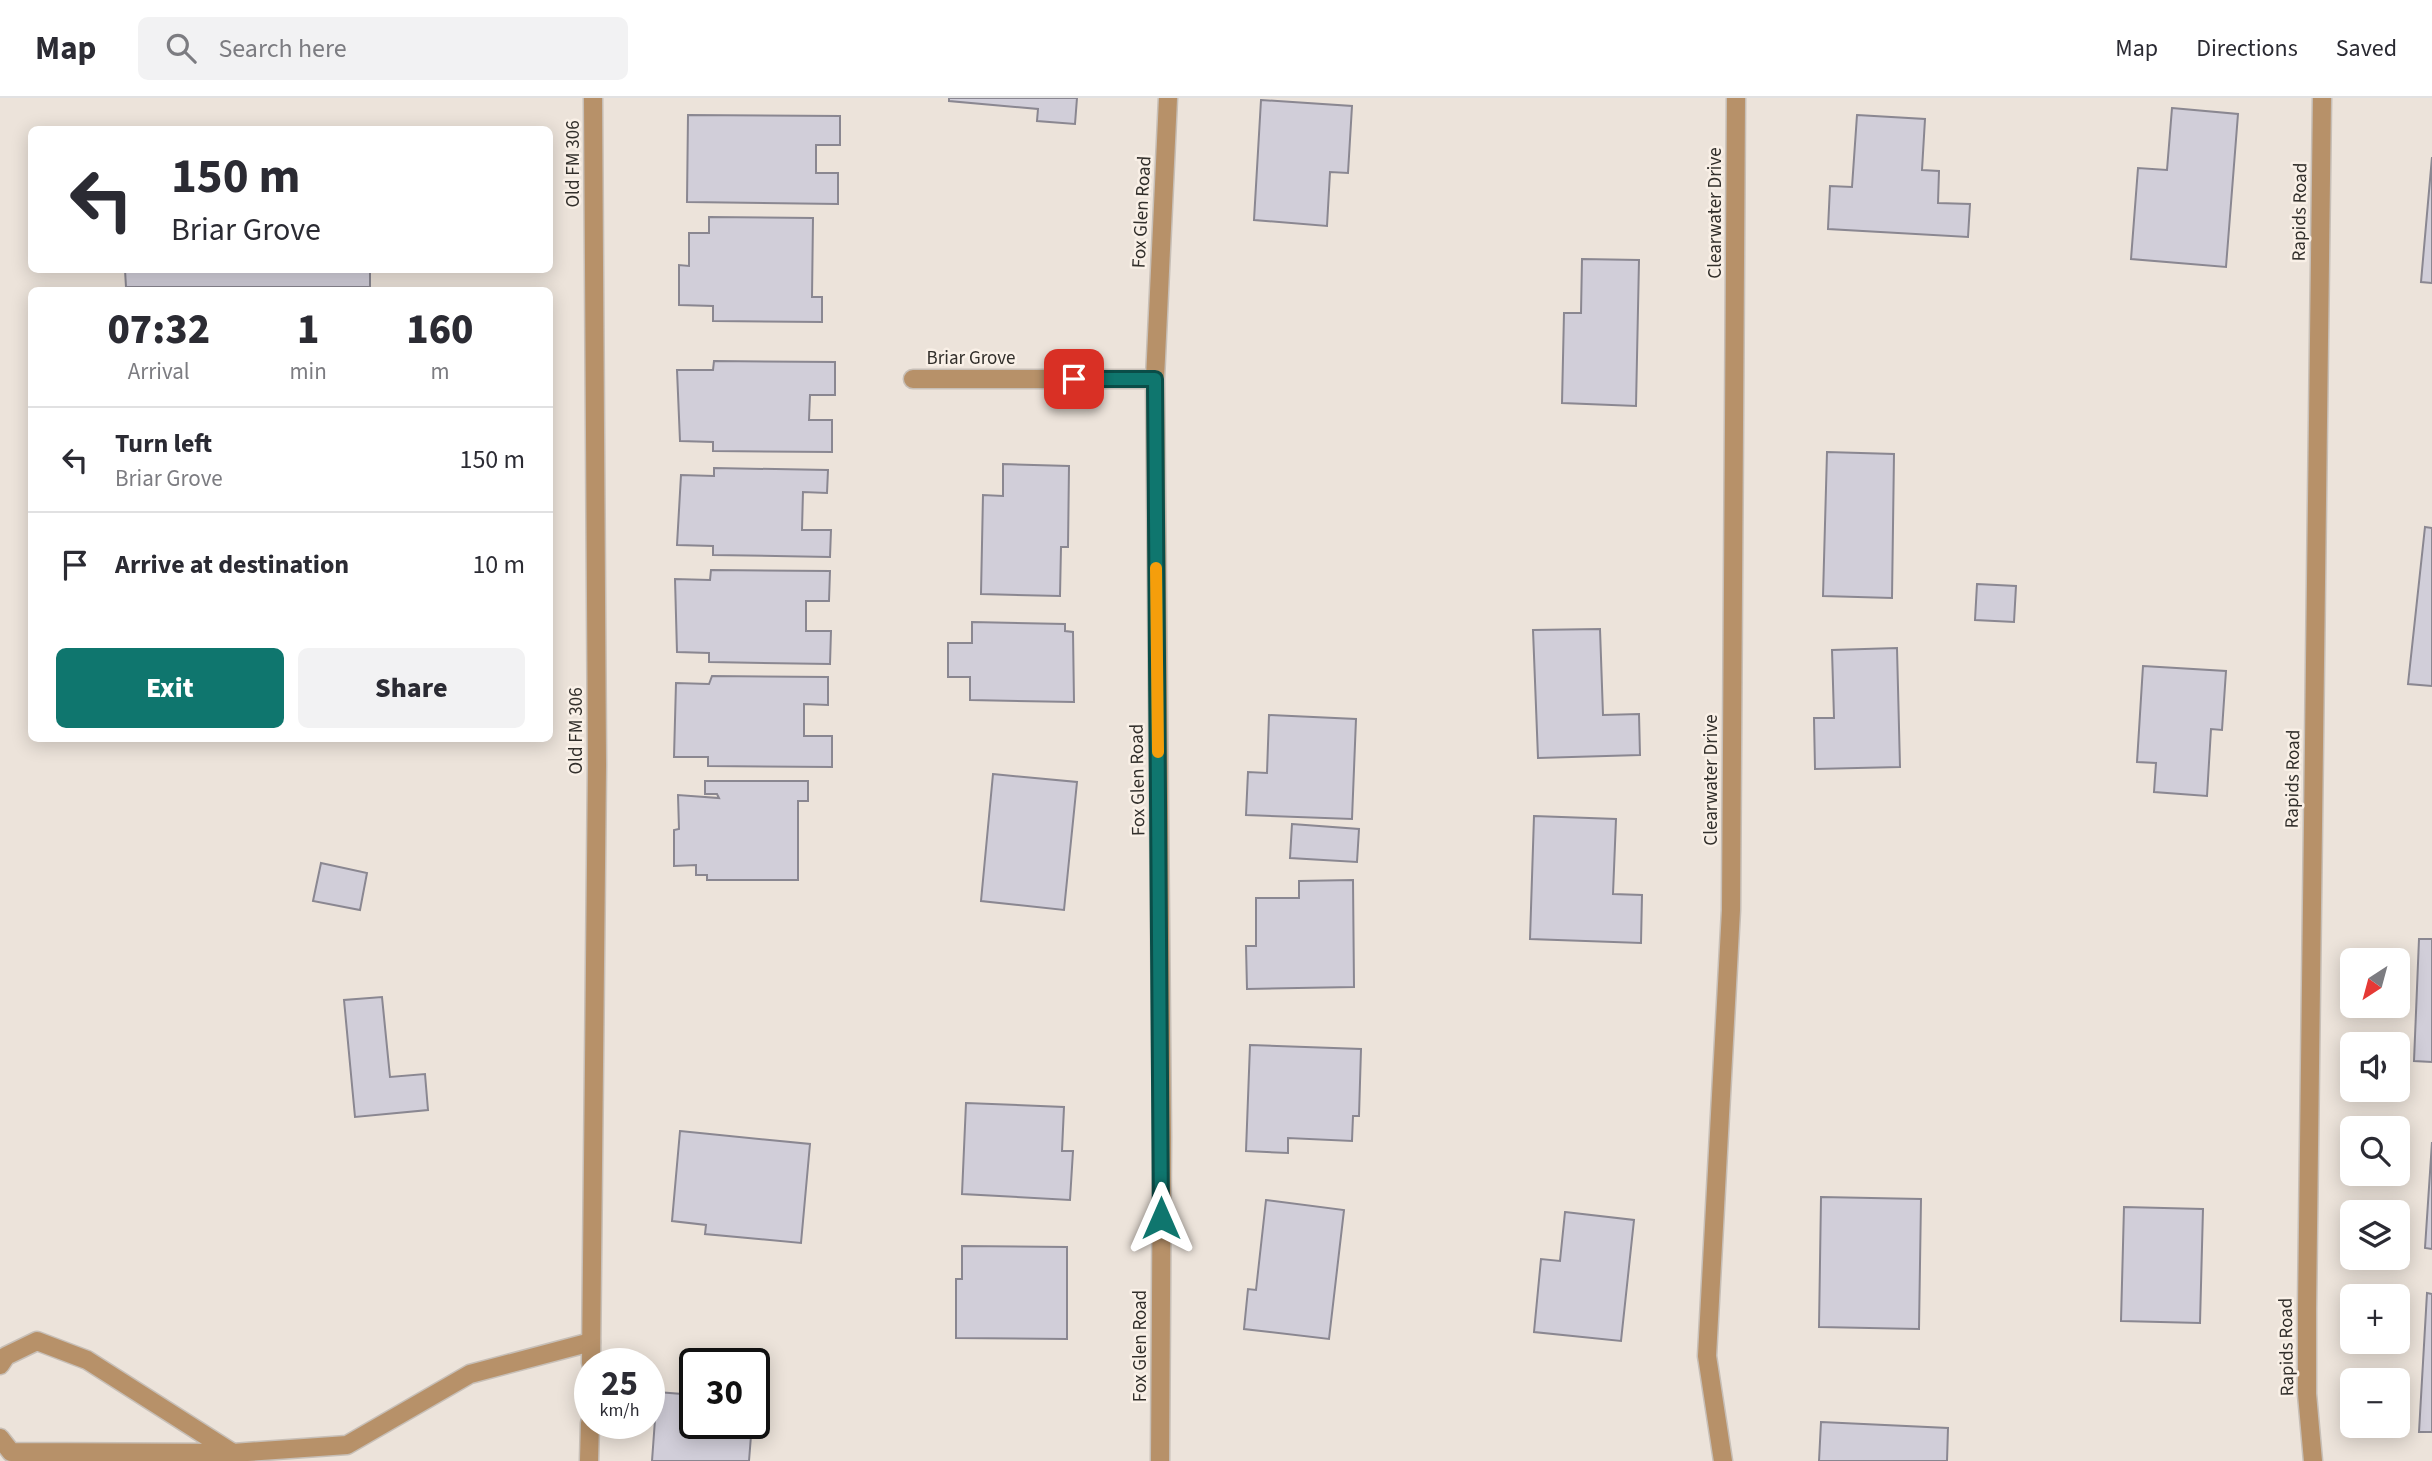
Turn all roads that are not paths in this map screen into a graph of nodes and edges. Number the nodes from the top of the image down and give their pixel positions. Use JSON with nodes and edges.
{"nodes":[{"id":1,"x":593,"y":98,"type":"edge"},
{"id":2,"x":1168,"y":98,"type":"edge"},
{"id":3,"x":1736,"y":98,"type":"edge"},
{"id":4,"x":2322,"y":98,"type":"edge"},
{"id":5,"x":913,"y":379,"type":"dead end"},
{"id":6,"x":1155,"y":379,"type":"junction"},
{"id":7,"x":591,"y":1342,"type":"junction"},
{"id":8,"x":591,"y":1348,"type":"edge"},
{"id":9,"x":0,"y":1365,"type":"edge"},
{"id":10,"x":0,"y":1438,"type":"edge"},
{"id":11,"x":590,"y":1439,"type":"edge"},
{"id":12,"x":233,"y":1453,"type":"junction"},
{"id":13,"x":589,"y":1461,"type":"edge"},
{"id":14,"x":1160,"y":1461,"type":"edge"},
{"id":15,"x":1723,"y":1461,"type":"edge"},
{"id":16,"x":2313,"y":1461,"type":"edge"}],
"edges":[{"from":1,"to":7,"type":"street","name":"Old FM 306"},
{"from":2,"to":6,"type":"street","name":"Fox Glen Road"},
{"from":3,"to":15,"type":"street","name":"Clearwater Drive"},
{"from":4,"to":16,"type":"street","name":"Rapids Road"},
{"from":5,"to":6,"type":"street","name":"Briar Grove"},
{"from":6,"to":14,"type":"street","name":"Fox Glen Road"},
{"from":7,"to":8,"type":"street","name":"Old FM 306"},
{"from":7,"to":12,"type":"street"},
{"from":9,"to":12,"type":"street"},
{"from":10,"to":12,"type":"street"},
{"from":11,"to":13,"type":"street"}]}
